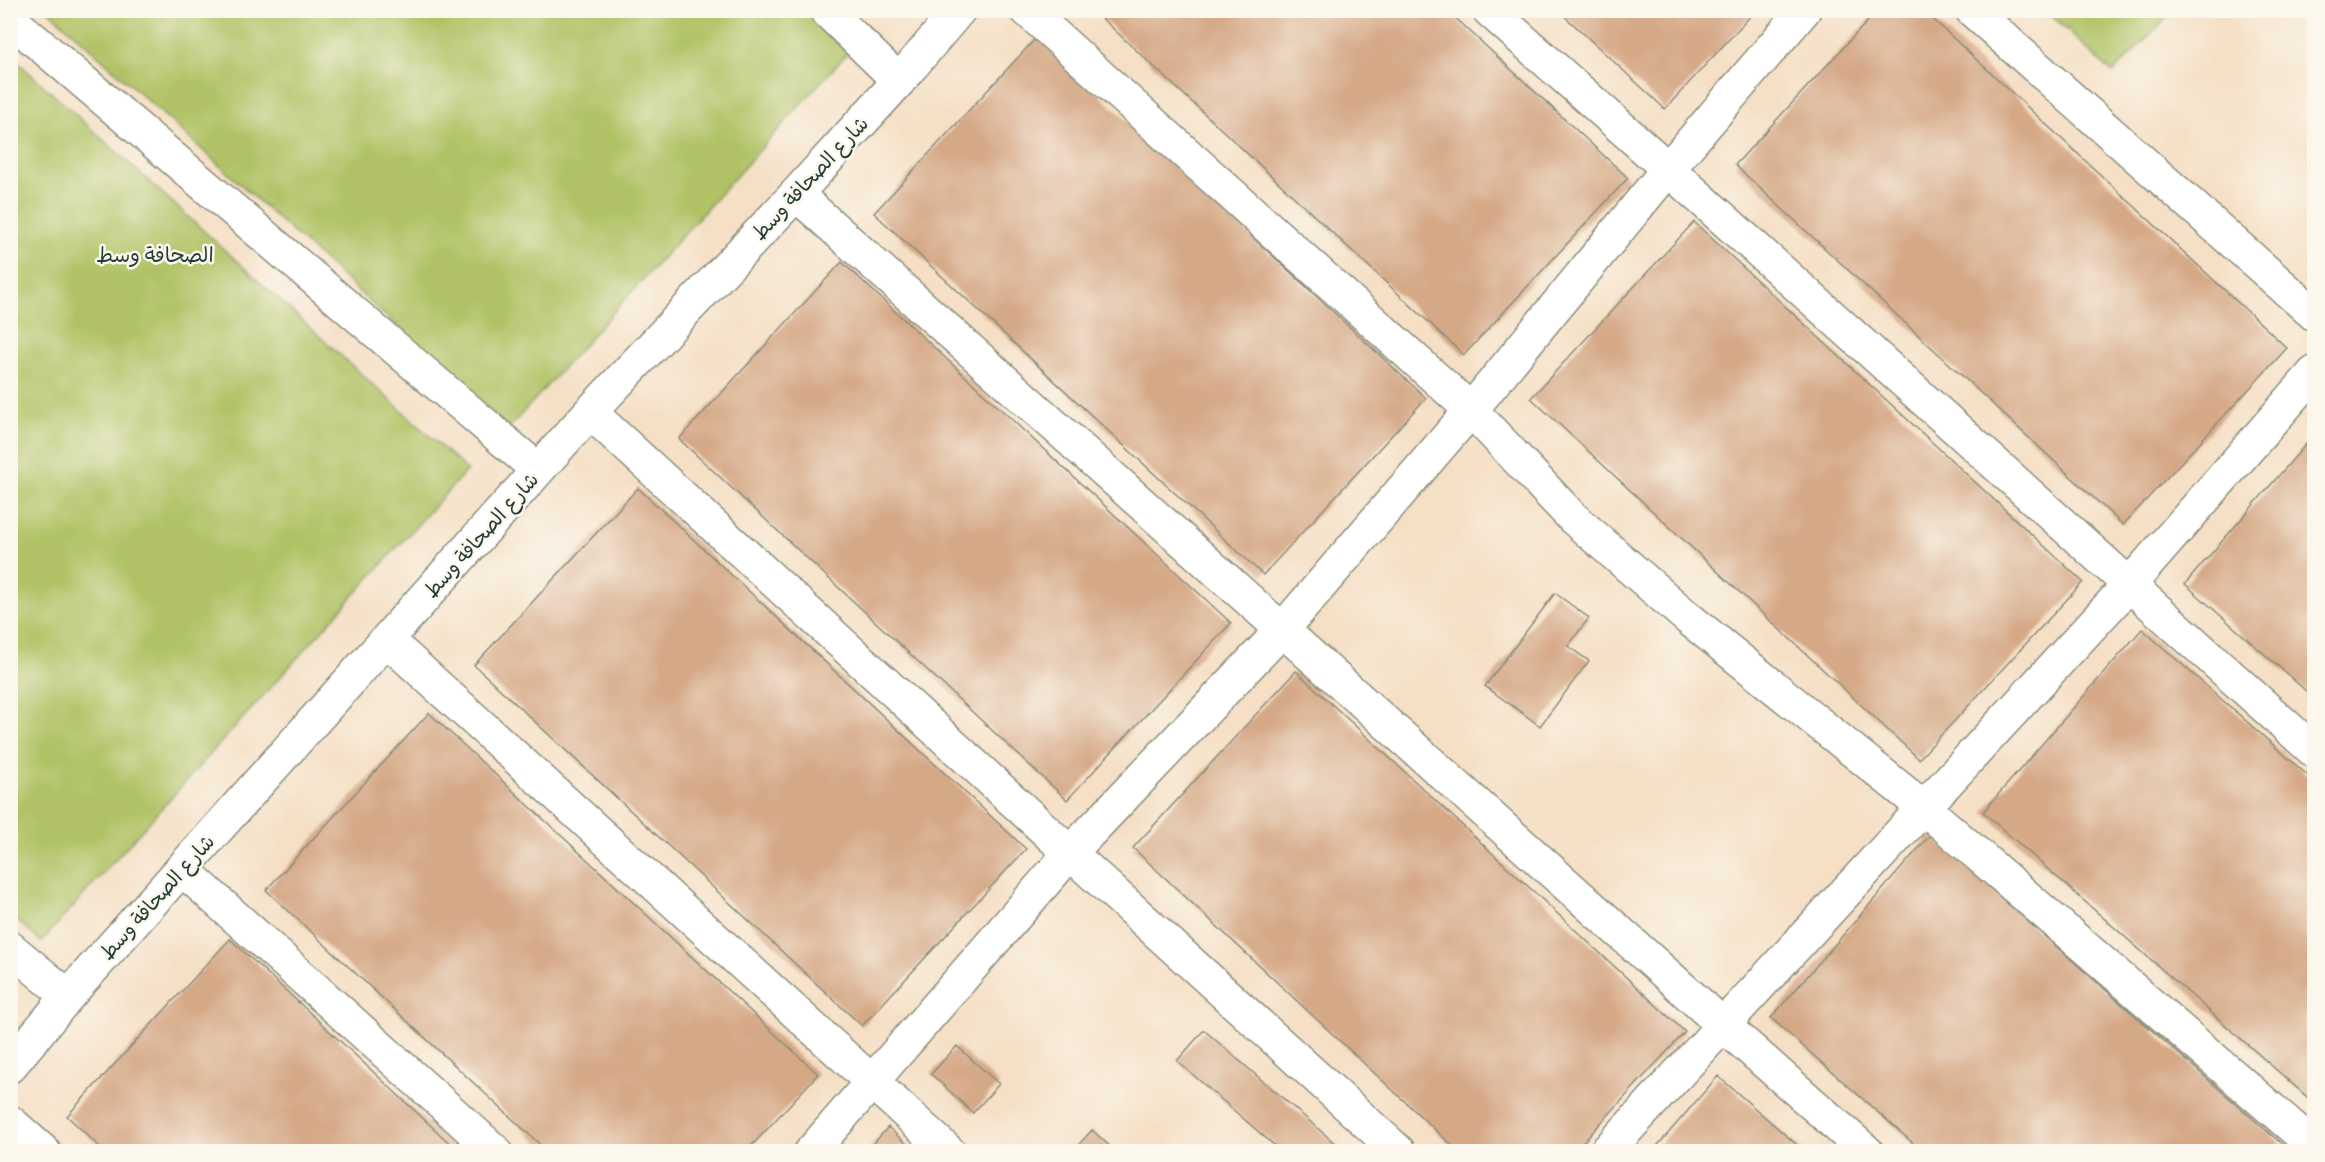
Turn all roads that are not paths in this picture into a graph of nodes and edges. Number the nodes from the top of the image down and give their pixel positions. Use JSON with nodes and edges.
{"nodes":[{"id":1,"x":826,"y":10,"type":"edge"},
{"id":2,"x":958,"y":10,"type":"edge"},
{"id":3,"x":1027,"y":10,"type":"edge"},
{"id":4,"x":1489,"y":10,"type":"edge"},
{"id":5,"x":1804,"y":10,"type":"edge"},
{"id":6,"x":1972,"y":10,"type":"edge"},
{"id":7,"x":10,"y":19,"type":"edge"},
{"id":8,"x":899,"y":81,"type":"junction"},
{"id":9,"x":1668,"y":169,"type":"junction"},
{"id":10,"x":796,"y":194,"type":"junction"},
{"id":11,"x":2314,"y":314,"type":"edge"},
{"id":12,"x":2314,"y":373,"type":"edge"},
{"id":13,"x":1471,"y":410,"type":"junction"},
{"id":14,"x":590,"y":412,"type":"junction"},
{"id":15,"x":538,"y":470,"type":"junction"},
{"id":16,"x":2129,"y":585,"type":"junction"},
{"id":17,"x":1282,"y":630,"type":"junction"},
{"id":18,"x":387,"y":640,"type":"junction"},
{"id":19,"x":2314,"y":752,"type":"edge"},
{"id":20,"x":1923,"y":807,"type":"junction"},
{"id":21,"x":1070,"y":854,"type":"junction"},
{"id":22,"x":182,"y":869,"type":"junction"},
{"id":23,"x":10,"y":948,"type":"edge"},
{"id":24,"x":68,"y":996,"type":"junction"},
{"id":25,"x":1722,"y":1024,"type":"junction"},
{"id":26,"x":10,"y":1066,"type":"edge"},
{"id":27,"x":872,"y":1083,"type":"junction"},
{"id":28,"x":10,"y":1122,"type":"edge"},
{"id":29,"x":2314,"y":1146,"type":"edge"},
{"id":30,"x":44,"y":1152,"type":"edge"},
{"id":31,"x":496,"y":1152,"type":"edge"},
{"id":32,"x":811,"y":1152,"type":"edge"},
{"id":33,"x":949,"y":1152,"type":"edge"},
{"id":34,"x":1399,"y":1152,"type":"edge"},
{"id":35,"x":1606,"y":1152,"type":"edge"},
{"id":36,"x":1867,"y":1152,"type":"edge"}],
"edges":[{"from":1,"to":8,"type":"street"},
{"from":2,"to":8,"type":"street","name":"شارع الصحافة وسط"},
{"from":3,"to":13,"type":"street"},
{"from":4,"to":9,"type":"street"},
{"from":5,"to":9,"type":"street"},
{"from":6,"to":11,"type":"street"},
{"from":7,"to":15,"type":"street"},
{"from":8,"to":10,"type":"street","name":"شارع الصحافة وسط"},
{"from":9,"to":13,"type":"street"},
{"from":9,"to":16,"type":"street"},
{"from":10,"to":14,"type":"street","name":"شارع الصحافة وسط"},
{"from":10,"to":17,"type":"street"},
{"from":12,"to":16,"type":"street"},
{"from":13,"to":17,"type":"street"},
{"from":13,"to":20,"type":"street"},
{"from":14,"to":15,"type":"street","name":"شارع الصحافة وسط"},
{"from":14,"to":21,"type":"street"},
{"from":15,"to":18,"type":"street","name":"شارع الصحافة وسط"},
{"from":16,"to":19,"type":"street"},
{"from":16,"to":20,"type":"street"},
{"from":17,"to":21,"type":"street"},
{"from":17,"to":25,"type":"street"},
{"from":18,"to":22,"type":"street","name":"شارع الصحافة وسط"},
{"from":18,"to":27,"type":"street"},
{"from":20,"to":25,"type":"street"},
{"from":20,"to":29,"type":"street"},
{"from":21,"to":27,"type":"street"},
{"from":21,"to":34,"type":"street"},
{"from":22,"to":24,"type":"street","name":"شارع الصحافة وسط"},
{"from":22,"to":31,"type":"street"},
{"from":23,"to":24,"type":"street"},
{"from":24,"to":26,"type":"street","name":"شارع الصحافة وسط"},
{"from":25,"to":35,"type":"street"},
{"from":25,"to":36,"type":"street"},
{"from":27,"to":32,"type":"street"},
{"from":27,"to":33,"type":"street"},
{"from":28,"to":30,"type":"street"}]}
